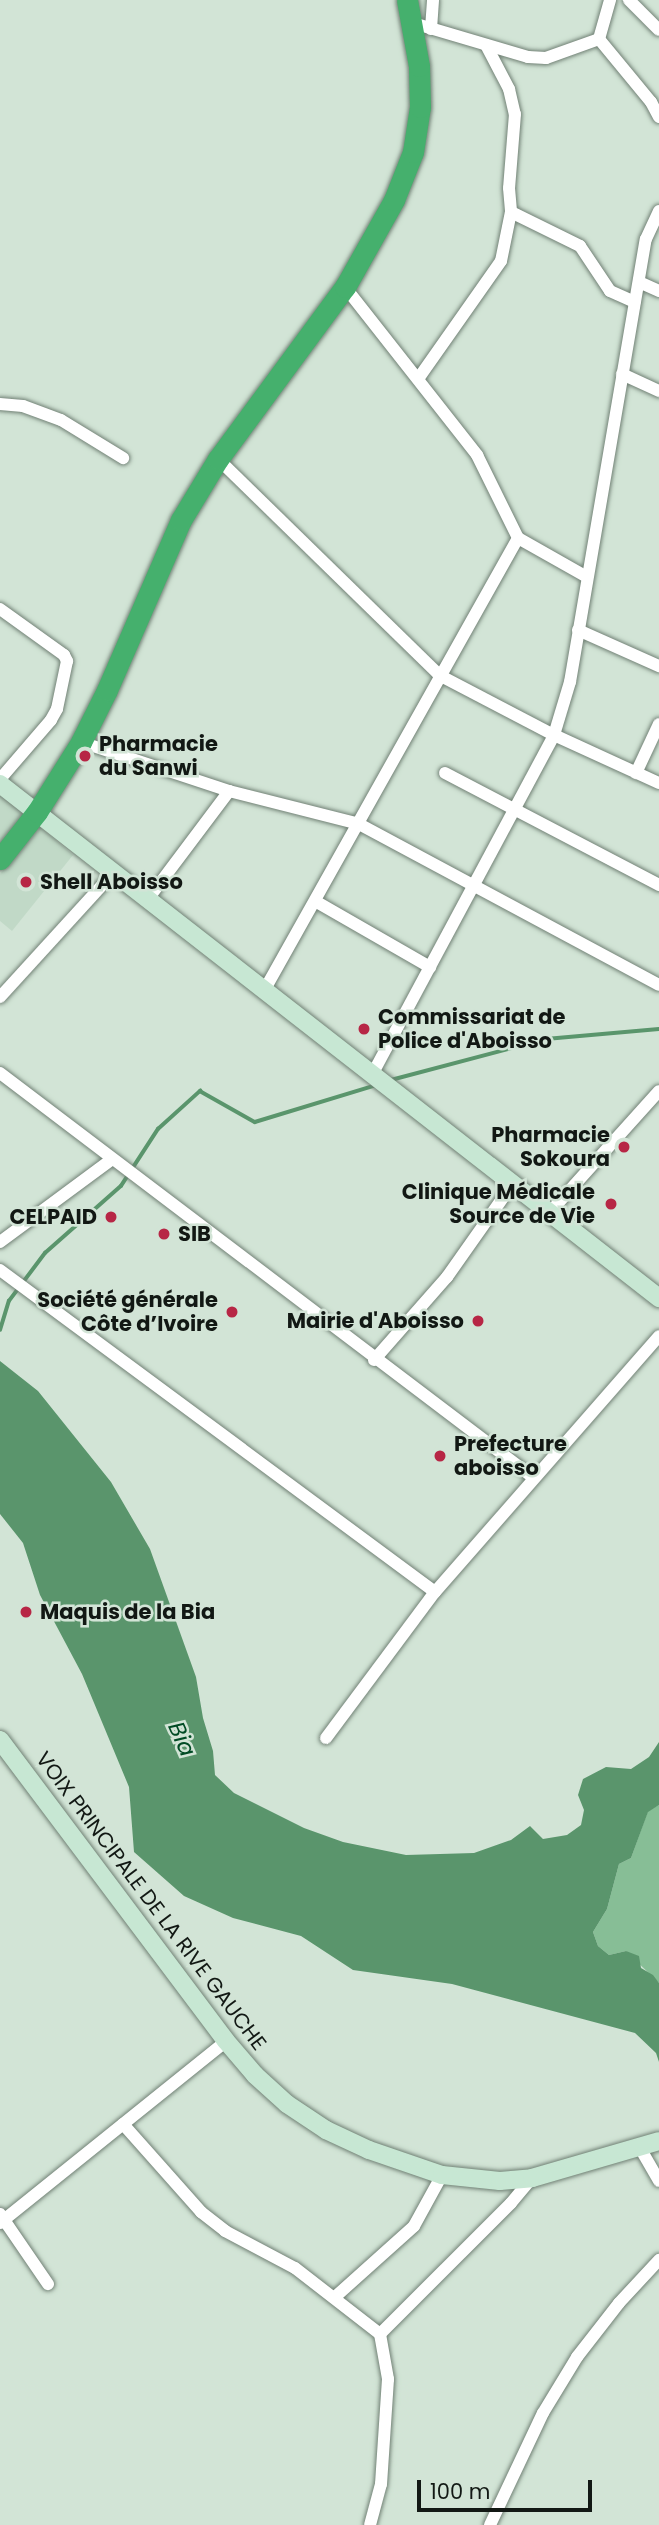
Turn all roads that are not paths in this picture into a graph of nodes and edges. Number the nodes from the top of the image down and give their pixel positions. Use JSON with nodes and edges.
{"nodes":[{"id":1,"x":407,"y":0,"type":"edge"},
{"id":2,"x":433,"y":0,"type":"edge"},
{"id":3,"x":610,"y":0,"type":"edge"},
{"id":4,"x":629,"y":0,"type":"edge"},
{"id":5,"x":422,"y":26,"type":"junction"},
{"id":6,"x":659,"y":30,"type":"edge"},
{"id":7,"x":599,"y":39,"type":"junction"},
{"id":8,"x":486,"y":45,"type":"junction"},
{"id":9,"x":659,"y":117,"type":"edge"},
{"id":10,"x":659,"y":211,"type":"edge"},
{"id":11,"x":511,"y":212,"type":"junction"},
{"id":12,"x":639,"y":282,"type":"junction"},
{"id":13,"x":345,"y":287,"type":"junction"},
{"id":14,"x":659,"y":291,"type":"edge"},
{"id":15,"x":635,"y":302,"type":"junction"},
{"id":16,"x":622,"y":374,"type":"junction"},
{"id":17,"x":418,"y":379,"type":"junction"},
{"id":18,"x":659,"y":391,"type":"edge"},
{"id":19,"x":0,"y":404,"type":"edge"},
{"id":20,"x":123,"y":458,"type":"dead end"},
{"id":21,"x":218,"y":459,"type":"junction"},
{"id":22,"x":518,"y":538,"type":"junction"},
{"id":23,"x":587,"y":577,"type":"junction"},
{"id":24,"x":1,"y":611,"type":"edge"},
{"id":25,"x":578,"y":630,"type":"junction"},
{"id":26,"x":659,"y":666,"type":"edge"},
{"id":27,"x":439,"y":675,"type":"junction"},
{"id":28,"x":659,"y":724,"type":"edge"},
{"id":29,"x":554,"y":735,"type":"junction"},
{"id":30,"x":81,"y":742,"type":"junction"},
{"id":31,"x":636,"y":772,"type":"junction"},
{"id":32,"x":445,"y":774,"type":"dead end"},
{"id":33,"x":0,"y":781,"type":"edge"},
{"id":34,"x":659,"y":783,"type":"edge"},
{"id":35,"x":229,"y":790,"type":"junction"},
{"id":36,"x":514,"y":810,"type":"junction"},
{"id":37,"x":37,"y":812,"type":"junction"},
{"id":38,"x":359,"y":824,"type":"junction"},
{"id":39,"x":0,"y":859,"type":"edge"},
{"id":40,"x":114,"y":872,"type":"junction"},
{"id":41,"x":659,"y":884,"type":"edge"},
{"id":42,"x":473,"y":888,"type":"junction"},
{"id":43,"x":148,"y":899,"type":"junction"},
{"id":44,"x":315,"y":901,"type":"junction"},
{"id":45,"x":430,"y":967,"type":"junction"},
{"id":46,"x":659,"y":985,"type":"edge"},
{"id":47,"x":265,"y":989,"type":"junction"},
{"id":48,"x":0,"y":997,"type":"edge"},
{"id":49,"x":0,"y":1073,"type":"edge"},
{"id":50,"x":373,"y":1073,"type":"junction"},
{"id":51,"x":659,"y":1091,"type":"edge"},
{"id":52,"x":112,"y":1159,"type":"junction"},
{"id":53,"x":514,"y":1182,"type":"junction"},
{"id":54,"x":551,"y":1211,"type":"junction"},
{"id":55,"x":0,"y":1242,"type":"edge"},
{"id":56,"x":0,"y":1270,"type":"edge"},
{"id":57,"x":659,"y":1298,"type":"edge"},
{"id":58,"x":659,"y":1336,"type":"edge"},
{"id":59,"x":374,"y":1360,"type":"junction"},
{"id":60,"x":534,"y":1478,"type":"junction"},
{"id":61,"x":435,"y":1592,"type":"junction"},
{"id":62,"x":326,"y":1738,"type":"dead end"},
{"id":63,"x":0,"y":1741,"type":"edge"},
{"id":64,"x":226,"y":2041,"type":"junction"},
{"id":65,"x":123,"y":2124,"type":"junction"},
{"id":66,"x":659,"y":2141,"type":"edge"},
{"id":67,"x":640,"y":2148,"type":"junction"},
{"id":68,"x":442,"y":2175,"type":"junction"},
{"id":69,"x":532,"y":2178,"type":"junction"},
{"id":70,"x":659,"y":2181,"type":"edge"},
{"id":71,"x":2,"y":2218,"type":"edge"},
{"id":72,"x":659,"y":2260,"type":"edge"},
{"id":73,"x":48,"y":2284,"type":"dead end"},
{"id":74,"x":335,"y":2297,"type":"junction"},
{"id":75,"x":380,"y":2334,"type":"junction"},
{"id":76,"x":370,"y":2525,"type":"edge"},
{"id":77,"x":490,"y":2525,"type":"edge"}],
"edges":[{"from":1,"to":5,"type":"highway"},
{"from":2,"to":5,"type":"street"},
{"from":3,"to":7,"type":"street"},
{"from":4,"to":6,"type":"street"},
{"from":5,"to":8,"type":"street"},
{"from":5,"to":13,"type":"highway"},
{"from":7,"to":8,"type":"street"},
{"from":7,"to":9,"type":"street"},
{"from":8,"to":11,"type":"street"},
{"from":10,"to":12,"type":"street"},
{"from":11,"to":15,"type":"street"},
{"from":11,"to":17,"type":"street"},
{"from":12,"to":14,"type":"street"},
{"from":12,"to":15,"type":"street"},
{"from":13,"to":17,"type":"street"},
{"from":13,"to":21,"type":"highway"},
{"from":15,"to":16,"type":"street"},
{"from":16,"to":18,"type":"street"},
{"from":16,"to":23,"type":"street"},
{"from":17,"to":22,"type":"street"},
{"from":19,"to":20,"type":"street"},
{"from":21,"to":27,"type":"street"},
{"from":21,"to":30,"type":"highway"},
{"from":22,"to":23,"type":"street"},
{"from":22,"to":27,"type":"street"},
{"from":23,"to":25,"type":"street"},
{"from":24,"to":33,"type":"street"},
{"from":25,"to":26,"type":"street"},
{"from":25,"to":29,"type":"street"},
{"from":27,"to":29,"type":"street"},
{"from":27,"to":38,"type":"street"},
{"from":28,"to":31,"type":"street"},
{"from":29,"to":31,"type":"street"},
{"from":29,"to":36,"type":"street"},
{"from":30,"to":35,"type":"street"},
{"from":30,"to":37,"type":"highway"},
{"from":31,"to":34,"type":"street"},
{"from":32,"to":36,"type":"street"},
{"from":33,"to":37,"type":"street"},
{"from":35,"to":38,"type":"street"},
{"from":35,"to":43,"type":"street"},
{"from":36,"to":41,"type":"street"},
{"from":36,"to":42,"type":"street"},
{"from":37,"to":39,"type":"highway"},
{"from":37,"to":40,"type":"street"},
{"from":38,"to":42,"type":"street"},
{"from":38,"to":44,"type":"street"},
{"from":40,"to":43,"type":"street"},
{"from":40,"to":48,"type":"street"},
{"from":42,"to":45,"type":"street"},
{"from":42,"to":46,"type":"street"},
{"from":43,"to":47,"type":"street"},
{"from":44,"to":45,"type":"street"},
{"from":44,"to":47,"type":"street"},
{"from":45,"to":50,"type":"street"},
{"from":47,"to":50,"type":"street"},
{"from":49,"to":52,"type":"street"},
{"from":50,"to":53,"type":"street"},
{"from":51,"to":54,"type":"street"},
{"from":52,"to":55,"type":"street"},
{"from":52,"to":59,"type":"street"},
{"from":53,"to":54,"type":"street"},
{"from":53,"to":59,"type":"street"},
{"from":54,"to":57,"type":"street"},
{"from":56,"to":61,"type":"street"},
{"from":58,"to":60,"type":"street"},
{"from":59,"to":60,"type":"street"},
{"from":60,"to":61,"type":"street"},
{"from":61,"to":62,"type":"street"},
{"from":63,"to":64,"type":"street","name":"VOIX PRINCIPALE DE LA RIVE GAUCHE"},
{"from":64,"to":65,"type":"street"},
{"from":64,"to":68,"type":"street","name":"VOIX PRINCIPALE DE LA RIVE GAUCHE"},
{"from":65,"to":71,"type":"street"},
{"from":65,"to":74,"type":"street"},
{"from":66,"to":67,"type":"street","name":"VOIX PRINCIPALE DE LA RIVE GAUCHE"},
{"from":67,"to":69,"type":"street","name":"VOIX PRINCIPALE DE LA RIVE GAUCHE"},
{"from":67,"to":70,"type":"street"},
{"from":68,"to":69,"type":"street","name":"VOIX PRINCIPALE DE LA RIVE GAUCHE"},
{"from":68,"to":74,"type":"street"},
{"from":69,"to":75,"type":"street"},
{"from":71,"to":73,"type":"street"},
{"from":72,"to":77,"type":"street"},
{"from":74,"to":75,"type":"street"},
{"from":75,"to":76,"type":"street"}]}
